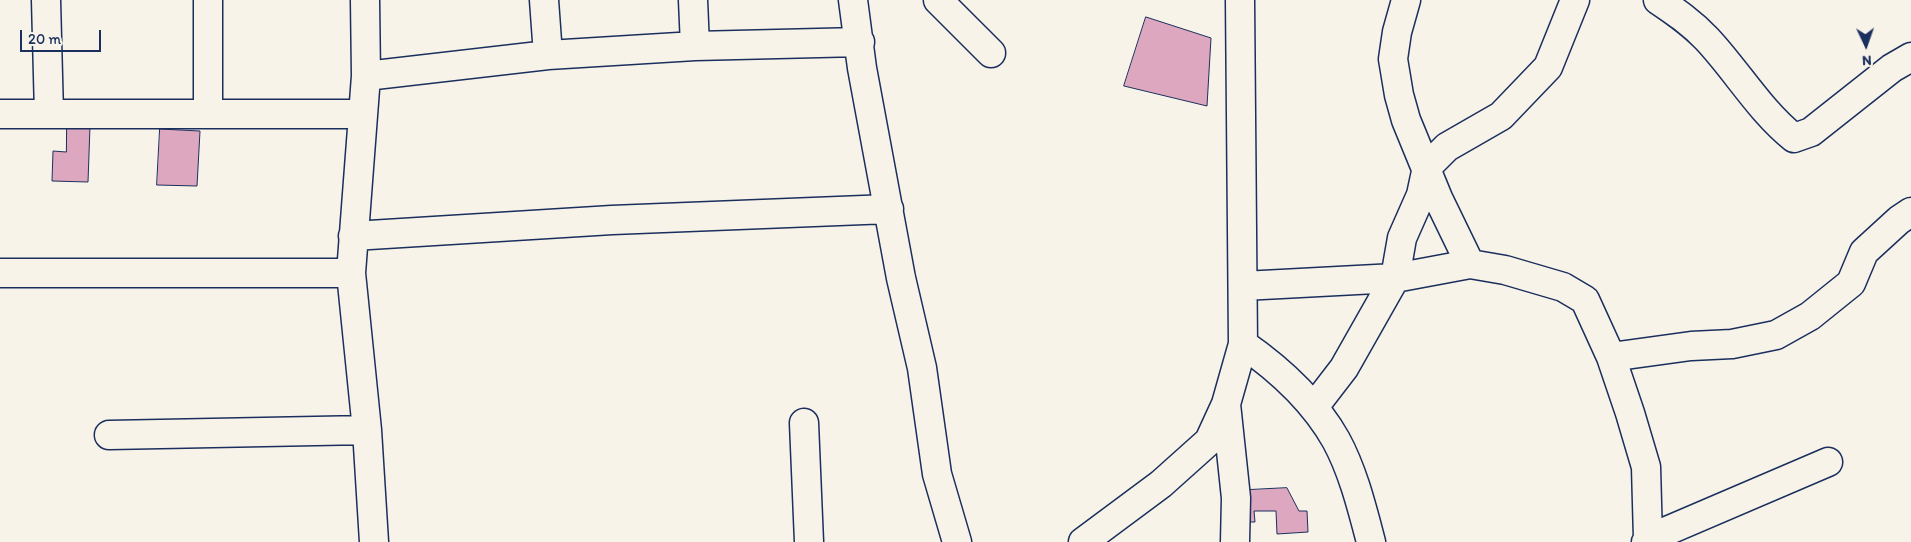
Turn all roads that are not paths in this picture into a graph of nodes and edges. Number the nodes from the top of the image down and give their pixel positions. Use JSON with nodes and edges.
{"nodes":[{"id":1,"x":46,"y":0,"type":"edge"},
{"id":2,"x":208,"y":0,"type":"edge"},
{"id":3,"x":365,"y":0,"type":"edge"},
{"id":4,"x":544,"y":0,"type":"edge"},
{"id":5,"x":693,"y":0,"type":"edge"},
{"id":6,"x":853,"y":0,"type":"edge"},
{"id":7,"x":938,"y":0,"type":"edge"},
{"id":8,"x":1240,"y":0,"type":"edge"},
{"id":9,"x":1406,"y":0,"type":"edge"},
{"id":10,"x":1575,"y":0,"type":"edge"},
{"id":11,"x":1658,"y":0,"type":"edge"},
{"id":12,"x":860,"y":42,"type":"junction"},
{"id":13,"x":695,"y":46,"type":"junction"},
{"id":14,"x":991,"y":53,"type":"dead end"},
{"id":15,"x":548,"y":54,"type":"junction"},
{"id":16,"x":1911,"y":57,"type":"edge"},
{"id":17,"x":366,"y":76,"type":"junction"},
{"id":18,"x":0,"y":114,"type":"edge"},
{"id":19,"x":49,"y":114,"type":"junction"},
{"id":20,"x":208,"y":114,"type":"junction"},
{"id":21,"x":363,"y":114,"type":"junction"},
{"id":22,"x":1427,"y":167,"type":"junction"},
{"id":23,"x":889,"y":209,"type":"junction"},
{"id":24,"x":1911,"y":212,"type":"edge"},
{"id":25,"x":352,"y":236,"type":"junction"},
{"id":26,"x":1470,"y":264,"type":"junction"},
{"id":27,"x":0,"y":273,"type":"edge"},
{"id":28,"x":351,"y":273,"type":"junction"},
{"id":29,"x":1396,"y":278,"type":"junction"},
{"id":30,"x":1243,"y":286,"type":"junction"},
{"id":31,"x":1243,"y":344,"type":"junction"},
{"id":32,"x":1611,"y":357,"type":"junction"},
{"id":33,"x":1226,"y":404,"type":"junction"},
{"id":34,"x":1314,"y":407,"type":"junction"},
{"id":35,"x":804,"y":423,"type":"dead end"},
{"id":36,"x":367,"y":430,"type":"junction"},
{"id":37,"x":108,"y":435,"type":"dead end"},
{"id":38,"x":1828,"y":462,"type":"dead end"},
{"id":39,"x":1647,"y":540,"type":"edge"},
{"id":40,"x":374,"y":542,"type":"edge"},
{"id":41,"x":809,"y":542,"type":"edge"},
{"id":42,"x":957,"y":542,"type":"edge"},
{"id":43,"x":1083,"y":542,"type":"edge"},
{"id":44,"x":1235,"y":542,"type":"edge"},
{"id":45,"x":1371,"y":542,"type":"edge"}],
"edges":[{"from":1,"to":19,"type":"street"},
{"from":2,"to":20,"type":"street"},
{"from":3,"to":17,"type":"street"},
{"from":4,"to":15,"type":"street"},
{"from":5,"to":13,"type":"street"},
{"from":6,"to":12,"type":"street"},
{"from":7,"to":14,"type":"street"},
{"from":8,"to":30,"type":"street"},
{"from":9,"to":22,"type":"street"},
{"from":10,"to":22,"type":"street"},
{"from":11,"to":16,"type":"street"},
{"from":12,"to":13,"type":"street"},
{"from":12,"to":23,"type":"street"},
{"from":13,"to":15,"type":"street"},
{"from":15,"to":17,"type":"street"},
{"from":17,"to":21,"type":"street"},
{"from":18,"to":19,"type":"street"},
{"from":19,"to":20,"type":"street"},
{"from":20,"to":21,"type":"street"},
{"from":21,"to":25,"type":"street"},
{"from":22,"to":26,"type":"street"},
{"from":22,"to":29,"type":"street"},
{"from":23,"to":25,"type":"street"},
{"from":23,"to":42,"type":"street"},
{"from":24,"to":32,"type":"street"},
{"from":25,"to":28,"type":"street"},
{"from":26,"to":29,"type":"street"},
{"from":26,"to":32,"type":"street"},
{"from":27,"to":28,"type":"street"},
{"from":28,"to":36,"type":"street"},
{"from":29,"to":30,"type":"street"},
{"from":29,"to":34,"type":"street"},
{"from":30,"to":31,"type":"street"},
{"from":31,"to":33,"type":"street"},
{"from":31,"to":34,"type":"street"},
{"from":32,"to":39,"type":"street"},
{"from":33,"to":43,"type":"street"},
{"from":33,"to":44,"type":"street"},
{"from":34,"to":45,"type":"street"},
{"from":35,"to":41,"type":"street"},
{"from":36,"to":37,"type":"street"},
{"from":36,"to":40,"type":"street"},
{"from":38,"to":39,"type":"street"}]}
